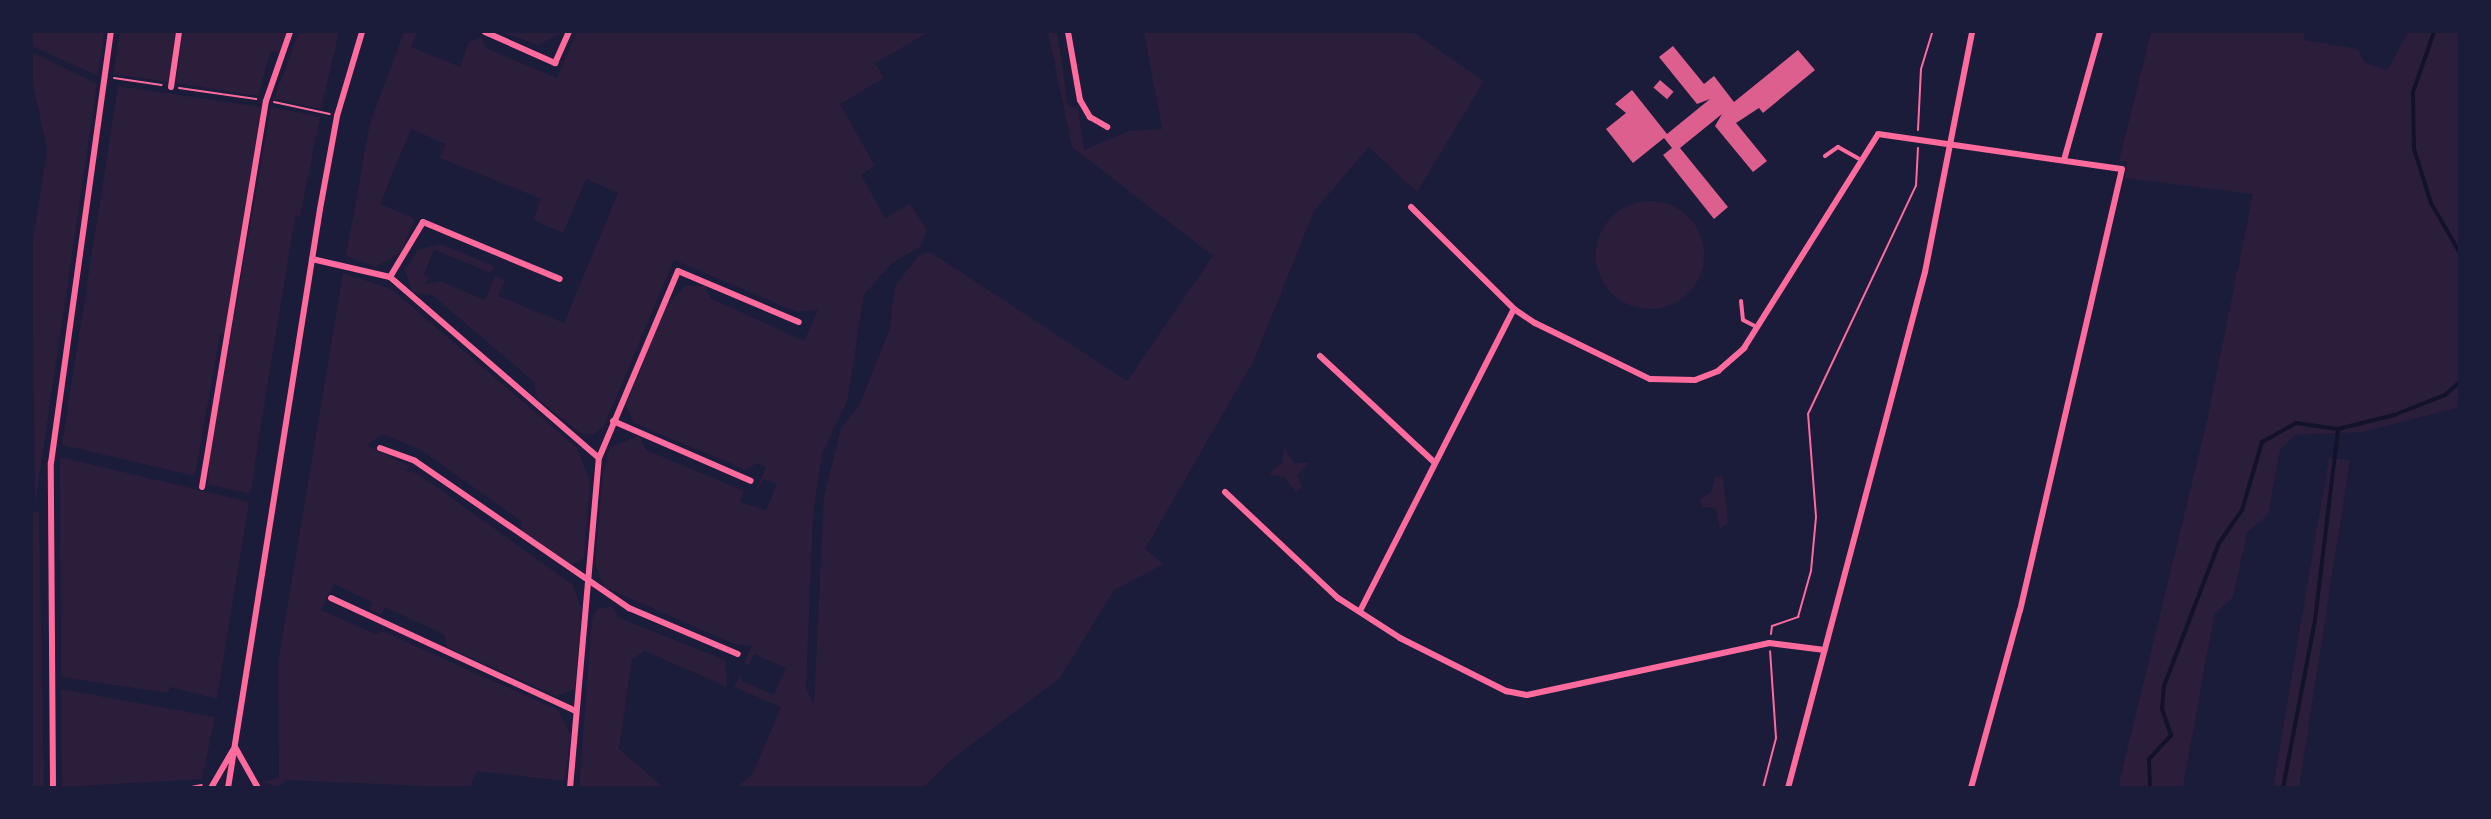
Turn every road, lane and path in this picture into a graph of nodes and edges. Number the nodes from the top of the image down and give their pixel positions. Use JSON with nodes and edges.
{"nodes":[{"id":1,"x":111,"y":32,"type":"edge"},
{"id":2,"x":179,"y":32,"type":"edge"},
{"id":3,"x":290,"y":32,"type":"edge"},
{"id":4,"x":362,"y":32,"type":"edge"},
{"id":5,"x":485,"y":32,"type":"edge"},
{"id":6,"x":569,"y":32,"type":"edge"},
{"id":7,"x":1068,"y":32,"type":"edge"},
{"id":8,"x":1932,"y":32,"type":"edge"},
{"id":9,"x":1972,"y":32,"type":"edge"},
{"id":10,"x":2100,"y":32,"type":"edge"},
{"id":11,"x":105,"y":77,"type":"junction"},
{"id":12,"x":171,"y":87,"type":"junction"},
{"id":13,"x":266,"y":101,"type":"junction"},
{"id":14,"x":337,"y":116,"type":"junction"},
{"id":15,"x":1107,"y":127,"type":"dead end"},
{"id":16,"x":1918,"y":137,"type":"junction"},
{"id":17,"x":1953,"y":143,"type":"junction"},
{"id":18,"x":1825,"y":156,"type":"dead end"},
{"id":19,"x":1858,"y":158,"type":"junction"},
{"id":20,"x":2064,"y":160,"type":"junction"},
{"id":21,"x":1411,"y":207,"type":"dead end"},
{"id":22,"x":312,"y":259,"type":"junction"},
{"id":23,"x":390,"y":277,"type":"junction"},
{"id":24,"x":560,"y":279,"type":"dead end"},
{"id":25,"x":1741,"y":301,"type":"dead end"},
{"id":26,"x":1514,"y":309,"type":"junction"},
{"id":27,"x":799,"y":322,"type":"dead end"},
{"id":28,"x":1757,"y":327,"type":"junction"},
{"id":29,"x":1320,"y":356,"type":"dead end"},
{"id":30,"x":614,"y":421,"type":"junction"},
{"id":31,"x":380,"y":448,"type":"dead end"},
{"id":32,"x":599,"y":458,"type":"junction"},
{"id":33,"x":1434,"y":462,"type":"junction"},
{"id":34,"x":751,"y":482,"type":"dead end"},
{"id":35,"x":202,"y":488,"type":"dead end"},
{"id":36,"x":1225,"y":492,"type":"dead end"},
{"id":37,"x":586,"y":582,"type":"junction"},
{"id":38,"x":331,"y":598,"type":"dead end"},
{"id":39,"x":1360,"y":611,"type":"junction"},
{"id":40,"x":1769,"y":643,"type":"junction"},
{"id":41,"x":1825,"y":650,"type":"junction"},
{"id":42,"x":738,"y":654,"type":"dead end"},
{"id":43,"x":575,"y":711,"type":"junction"},
{"id":44,"x":235,"y":747,"type":"junction"},
{"id":45,"x":53,"y":788,"type":"edge"},
{"id":46,"x":186,"y":788,"type":"edge"},
{"id":47,"x":209,"y":788,"type":"edge"},
{"id":48,"x":228,"y":788,"type":"edge"},
{"id":49,"x":260,"y":788,"type":"edge"},
{"id":50,"x":280,"y":788,"type":"edge"},
{"id":51,"x":570,"y":788,"type":"edge"},
{"id":52,"x":1763,"y":788,"type":"edge"},
{"id":53,"x":1788,"y":788,"type":"edge"},
{"id":54,"x":1971,"y":788,"type":"edge"}],
"edges":[{"from":1,"to":11,"type":"street"},
{"from":2,"to":12,"type":"street"},
{"from":3,"to":13,"type":"street"},
{"from":4,"to":14,"type":"street"},
{"from":5,"to":6,"type":"street"},
{"from":7,"to":15,"type":"street"},
{"from":8,"to":16,"type":"path"},
{"from":9,"to":17,"type":"street"},
{"from":10,"to":20,"type":"street"},
{"from":11,"to":12,"type":"path"},
{"from":11,"to":45,"type":"street"},
{"from":12,"to":13,"type":"path"},
{"from":13,"to":14,"type":"path"},
{"from":13,"to":35,"type":"street"},
{"from":14,"to":22,"type":"street"},
{"from":16,"to":17,"type":"street"},
{"from":16,"to":19,"type":"street"},
{"from":16,"to":40,"type":"path"},
{"from":17,"to":20,"type":"street"},
{"from":17,"to":41,"type":"street"},
{"from":18,"to":19,"type":"lane"},
{"from":19,"to":28,"type":"street"},
{"from":20,"to":54,"type":"street"},
{"from":21,"to":26,"type":"street"},
{"from":22,"to":23,"type":"street"},
{"from":22,"to":44,"type":"street"},
{"from":23,"to":24,"type":"street"},
{"from":23,"to":32,"type":"street"},
{"from":25,"to":28,"type":"lane"},
{"from":26,"to":28,"type":"street"},
{"from":26,"to":33,"type":"street"},
{"from":27,"to":30,"type":"street"},
{"from":29,"to":33,"type":"street"},
{"from":30,"to":32,"type":"street"},
{"from":30,"to":34,"type":"street"},
{"from":31,"to":37,"type":"street"},
{"from":32,"to":37,"type":"street"},
{"from":33,"to":39,"type":"street"},
{"from":36,"to":39,"type":"street"},
{"from":37,"to":42,"type":"street"},
{"from":37,"to":43,"type":"street"},
{"from":38,"to":43,"type":"street"},
{"from":39,"to":40,"type":"street"},
{"from":40,"to":41,"type":"street"},
{"from":40,"to":52,"type":"path"},
{"from":41,"to":53,"type":"street"},
{"from":43,"to":51,"type":"street"},
{"from":44,"to":47,"type":"street"},
{"from":44,"to":48,"type":"street"},
{"from":44,"to":49,"type":"street"},
{"from":46,"to":47,"type":"path"},
{"from":49,"to":50,"type":"path"}]}
